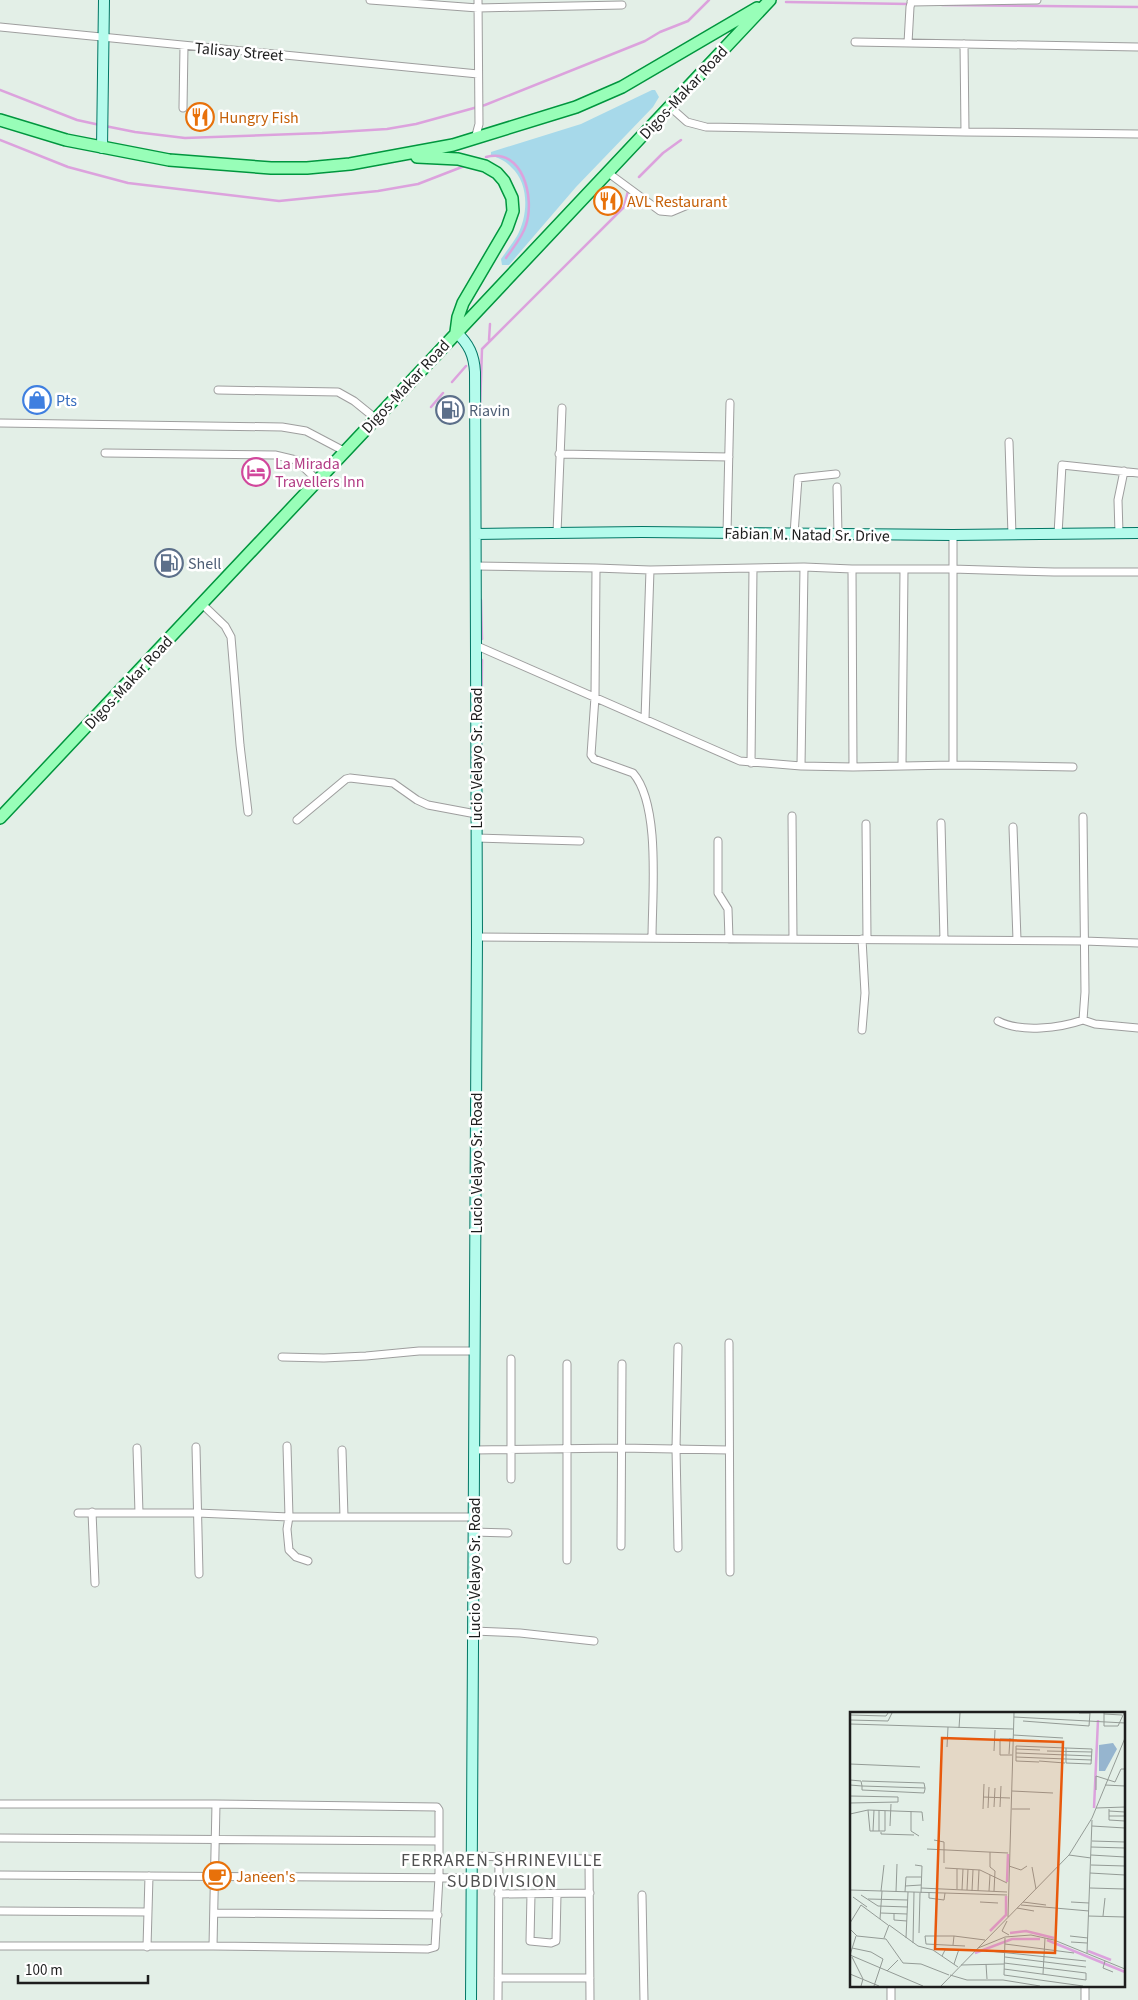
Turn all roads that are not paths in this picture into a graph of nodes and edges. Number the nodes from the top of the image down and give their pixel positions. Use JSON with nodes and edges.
{"nodes":[{"id":1,"x":104,"y":0,"type":"edge"},
{"id":2,"x":370,"y":0,"type":"edge"},
{"id":3,"x":478,"y":0,"type":"edge"},
{"id":4,"x":769,"y":0,"type":"edge"},
{"id":5,"x":1037,"y":0,"type":"edge"},
{"id":6,"x":912,"y":1,"type":"edge"},
{"id":7,"x":622,"y":5,"type":"dead end"},
{"id":8,"x":478,"y":8,"type":"junction"},
{"id":9,"x":0,"y":26,"type":"edge"},
{"id":10,"x":104,"y":38,"type":"junction"},
{"id":11,"x":855,"y":42,"type":"dead end"},
{"id":12,"x":908,"y":43,"type":"junction"},
{"id":13,"x":964,"y":44,"type":"junction"},
{"id":14,"x":184,"y":46,"type":"junction"},
{"id":15,"x":1138,"y":47,"type":"edge"},
{"id":16,"x":478,"y":74,"type":"junction"},
{"id":17,"x":669,"y":106,"type":"junction"},
{"id":18,"x":183,"y":108,"type":"dead end"},
{"id":19,"x":0,"y":120,"type":"edge"},
{"id":20,"x":965,"y":132,"type":"junction"},
{"id":21,"x":1138,"y":134,"type":"edge"},
{"id":22,"x":475,"y":139,"type":"junction"},
{"id":23,"x":102,"y":148,"type":"junction"},
{"id":24,"x":396,"y":156,"type":"junction"},
{"id":25,"x":607,"y":172,"type":"junction"},
{"id":26,"x":690,"y":204,"type":"dead end"},
{"id":27,"x":456,"y":332,"type":"junction"},
{"id":28,"x":218,"y":390,"type":"dead end"},
{"id":29,"x":730,"y":403,"type":"dead end"},
{"id":30,"x":562,"y":408,"type":"dead end"},
{"id":31,"x":375,"y":418,"type":"junction"},
{"id":32,"x":0,"y":423,"type":"edge"},
{"id":33,"x":1009,"y":442,"type":"dead end"},
{"id":34,"x":344,"y":451,"type":"junction"},
{"id":35,"x":105,"y":453,"type":"dead end"},
{"id":36,"x":559,"y":454,"type":"junction"},
{"id":37,"x":729,"y":457,"type":"junction"},
{"id":38,"x":1124,"y":471,"type":"junction"},
{"id":39,"x":1138,"y":473,"type":"edge"},
{"id":40,"x":836,"y":474,"type":"dead end"},
{"id":41,"x":317,"y":480,"type":"junction"},
{"id":42,"x":838,"y":487,"type":"dead end"},
{"id":43,"x":557,"y":533,"type":"junction"},
{"id":44,"x":727,"y":533,"type":"junction"},
{"id":45,"x":1119,"y":533,"type":"junction"},
{"id":46,"x":1138,"y":533,"type":"edge"},
{"id":47,"x":476,"y":534,"type":"junction"},
{"id":48,"x":794,"y":534,"type":"junction"},
{"id":49,"x":838,"y":534,"type":"junction"},
{"id":50,"x":1012,"y":534,"type":"junction"},
{"id":51,"x":1058,"y":534,"type":"junction"},
{"id":52,"x":953,"y":536,"type":"junction"},
{"id":53,"x":476,"y":566,"type":"junction"},
{"id":54,"x":804,"y":567,"type":"junction"},
{"id":55,"x":596,"y":568,"type":"junction"},
{"id":56,"x":753,"y":568,"type":"junction"},
{"id":57,"x":852,"y":569,"type":"junction"},
{"id":58,"x":952,"y":569,"type":"junction"},
{"id":59,"x":650,"y":570,"type":"junction"},
{"id":60,"x":904,"y":570,"type":"junction"},
{"id":61,"x":1138,"y":572,"type":"edge"},
{"id":62,"x":201,"y":603,"type":"junction"},
{"id":63,"x":475,"y":645,"type":"junction"},
{"id":64,"x":595,"y":697,"type":"junction"},
{"id":65,"x":645,"y":720,"type":"junction"},
{"id":66,"x":751,"y":763,"type":"junction"},
{"id":67,"x":902,"y":765,"type":"junction"},
{"id":68,"x":953,"y":765,"type":"junction"},
{"id":69,"x":801,"y":766,"type":"junction"},
{"id":70,"x":853,"y":767,"type":"junction"},
{"id":71,"x":1073,"y":767,"type":"dead end"},
{"id":72,"x":248,"y":812,"type":"dead end"},
{"id":73,"x":476,"y":814,"type":"junction"},
{"id":74,"x":792,"y":816,"type":"dead end"},
{"id":75,"x":1083,"y":817,"type":"dead end"},
{"id":76,"x":0,"y":818,"type":"edge"},
{"id":77,"x":297,"y":820,"type":"dead end"},
{"id":78,"x":941,"y":822,"type":"dead end"},
{"id":79,"x":866,"y":824,"type":"dead end"},
{"id":80,"x":1013,"y":828,"type":"dead end"},
{"id":81,"x":476,"y":838,"type":"junction"},
{"id":82,"x":580,"y":841,"type":"dead end"},
{"id":83,"x":718,"y":841,"type":"dead end"},
{"id":84,"x":477,"y":937,"type":"junction"},
{"id":85,"x":652,"y":938,"type":"junction"},
{"id":86,"x":729,"y":939,"type":"junction"},
{"id":87,"x":793,"y":939,"type":"junction"},
{"id":88,"x":865,"y":939,"type":"junction"},
{"id":89,"x":944,"y":940,"type":"junction"},
{"id":90,"x":1017,"y":940,"type":"junction"},
{"id":91,"x":1084,"y":940,"type":"junction"},
{"id":92,"x":1138,"y":942,"type":"edge"},
{"id":93,"x":1083,"y":1020,"type":"junction"},
{"id":94,"x":998,"y":1021,"type":"dead end"},
{"id":95,"x":1138,"y":1028,"type":"edge"},
{"id":96,"x":862,"y":1030,"type":"dead end"},
{"id":97,"x":729,"y":1343,"type":"dead end"},
{"id":98,"x":678,"y":1348,"type":"dead end"},
{"id":99,"x":475,"y":1351,"type":"junction"},
{"id":100,"x":282,"y":1357,"type":"dead end"},
{"id":101,"x":511,"y":1359,"type":"dead end"},
{"id":102,"x":567,"y":1364,"type":"dead end"},
{"id":103,"x":622,"y":1364,"type":"dead end"},
{"id":104,"x":287,"y":1446,"type":"dead end"},
{"id":105,"x":196,"y":1447,"type":"dead end"},
{"id":106,"x":137,"y":1448,"type":"dead end"},
{"id":107,"x":566,"y":1448,"type":"junction"},
{"id":108,"x":621,"y":1448,"type":"junction"},
{"id":109,"x":676,"y":1448,"type":"junction"},
{"id":110,"x":511,"y":1449,"type":"junction"},
{"id":111,"x":342,"y":1450,"type":"dead end"},
{"id":112,"x":474,"y":1450,"type":"junction"},
{"id":113,"x":729,"y":1450,"type":"junction"},
{"id":114,"x":511,"y":1479,"type":"dead end"},
{"id":115,"x":92,"y":1512,"type":"junction"},
{"id":116,"x":78,"y":1513,"type":"dead end"},
{"id":117,"x":139,"y":1513,"type":"junction"},
{"id":118,"x":197,"y":1513,"type":"junction"},
{"id":119,"x":473,"y":1516,"type":"junction"},
{"id":120,"x":289,"y":1517,"type":"junction"},
{"id":121,"x":344,"y":1517,"type":"junction"},
{"id":122,"x":473,"y":1532,"type":"junction"},
{"id":123,"x":508,"y":1534,"type":"dead end"},
{"id":124,"x":621,"y":1546,"type":"dead end"},
{"id":125,"x":678,"y":1548,"type":"dead end"},
{"id":126,"x":567,"y":1560,"type":"dead end"},
{"id":127,"x":308,"y":1561,"type":"dead end"},
{"id":128,"x":730,"y":1572,"type":"dead end"},
{"id":129,"x":199,"y":1574,"type":"dead end"},
{"id":130,"x":95,"y":1583,"type":"dead end"},
{"id":131,"x":474,"y":1631,"type":"junction"},
{"id":132,"x":594,"y":1641,"type":"dead end"},
{"id":133,"x":0,"y":1804,"type":"edge"},
{"id":134,"x":216,"y":1804,"type":"junction"},
{"id":135,"x":0,"y":1838,"type":"edge"},
{"id":136,"x":215,"y":1839,"type":"junction"},
{"id":137,"x":439,"y":1840,"type":"junction"},
{"id":138,"x":472,"y":1856,"type":"junction"},
{"id":139,"x":499,"y":1856,"type":"junction"},
{"id":140,"x":0,"y":1875,"type":"edge"},
{"id":141,"x":149,"y":1876,"type":"junction"},
{"id":142,"x":214,"y":1876,"type":"junction"},
{"id":143,"x":439,"y":1877,"type":"junction"},
{"id":144,"x":472,"y":1878,"type":"junction"},
{"id":145,"x":590,"y":1893,"type":"junction"},
{"id":146,"x":498,"y":1894,"type":"junction"},
{"id":147,"x":530,"y":1894,"type":"junction"},
{"id":148,"x":557,"y":1894,"type":"junction"},
{"id":149,"x":642,"y":1895,"type":"dead end"},
{"id":150,"x":0,"y":1911,"type":"edge"},
{"id":151,"x":148,"y":1912,"type":"junction"},
{"id":152,"x":214,"y":1913,"type":"junction"},
{"id":153,"x":438,"y":1915,"type":"junction"},
{"id":154,"x":0,"y":1946,"type":"edge"},
{"id":155,"x":213,"y":1946,"type":"junction"},
{"id":156,"x":147,"y":1947,"type":"junction"},
{"id":157,"x":498,"y":1978,"type":"junction"},
{"id":158,"x":590,"y":1978,"type":"junction"},
{"id":159,"x":471,"y":2000,"type":"edge"},
{"id":160,"x":498,"y":2000,"type":"edge"},
{"id":161,"x":590,"y":2000,"type":"edge"},
{"id":162,"x":644,"y":2000,"type":"edge"}],
"edges":[{"from":1,"to":10,"type":"main road"},
{"from":2,"to":8,"type":"street"},
{"from":3,"to":8,"type":"street"},
{"from":4,"to":17,"type":"main road","name":"Digos-Makar Road"},
{"from":4,"to":22,"type":"main road"},
{"from":5,"to":6,"type":"street"},
{"from":6,"to":12,"type":"street"},
{"from":7,"to":8,"type":"street"},
{"from":8,"to":16,"type":"street"},
{"from":9,"to":10,"type":"street","name":"Talisay Street"},
{"from":10,"to":14,"type":"street","name":"Talisay Street"},
{"from":10,"to":23,"type":"main road"},
{"from":11,"to":12,"type":"street"},
{"from":12,"to":13,"type":"street"},
{"from":13,"to":15,"type":"street"},
{"from":13,"to":20,"type":"street"},
{"from":14,"to":16,"type":"street","name":"Talisay Street"},
{"from":14,"to":18,"type":"street"},
{"from":16,"to":22,"type":"street"},
{"from":17,"to":20,"type":"street"},
{"from":17,"to":25,"type":"main road","name":"Digos-Makar Road"},
{"from":19,"to":23,"type":"main road"},
{"from":20,"to":21,"type":"street"},
{"from":22,"to":24,"type":"main road"},
{"from":23,"to":24,"type":"main road"},
{"from":24,"to":27,"type":"main road"},
{"from":25,"to":26,"type":"street"},
{"from":25,"to":27,"type":"main road","name":"Digos-Makar Road"},
{"from":27,"to":31,"type":"main road","name":"Digos-Makar Road"},
{"from":27,"to":47,"type":"main road","name":"Lucio Velayo Sr. Road"},
{"from":28,"to":31,"type":"street"},
{"from":29,"to":37,"type":"street"},
{"from":30,"to":36,"type":"street"},
{"from":31,"to":34,"type":"main road","name":"Digos-Makar Road"},
{"from":32,"to":34,"type":"street"},
{"from":33,"to":50,"type":"street"},
{"from":34,"to":41,"type":"main road","name":"Digos-Makar Road"},
{"from":35,"to":41,"type":"street"},
{"from":36,"to":37,"type":"street"},
{"from":36,"to":43,"type":"street"},
{"from":37,"to":44,"type":"street"},
{"from":38,"to":39,"type":"street"},
{"from":38,"to":45,"type":"street"},
{"from":38,"to":51,"type":"street"},
{"from":40,"to":48,"type":"street"},
{"from":41,"to":62,"type":"main road","name":"Digos-Makar Road"},
{"from":42,"to":49,"type":"street"},
{"from":43,"to":44,"type":"main road","name":"Fabian M. Natad Sr. Drive"},
{"from":43,"to":47,"type":"main road","name":"Fabian M. Natad Sr. Drive"},
{"from":44,"to":48,"type":"main road","name":"Fabian M. Natad Sr. Drive"},
{"from":45,"to":46,"type":"main road","name":"Fabian M. Natad Sr. Drive"},
{"from":45,"to":51,"type":"main road","name":"Fabian M. Natad Sr. Drive"},
{"from":47,"to":53,"type":"main road","name":"Lucio Velayo Sr. Road"},
{"from":48,"to":49,"type":"main road","name":"Fabian M. Natad Sr. Drive"},
{"from":49,"to":52,"type":"main road","name":"Fabian M. Natad Sr. Drive"},
{"from":50,"to":51,"type":"main road","name":"Fabian M. Natad Sr. Drive"},
{"from":50,"to":52,"type":"main road","name":"Fabian M. Natad Sr. Drive"},
{"from":52,"to":58,"type":"street"},
{"from":53,"to":55,"type":"street"},
{"from":53,"to":63,"type":"main road","name":"Lucio Velayo Sr. Road"},
{"from":54,"to":56,"type":"street"},
{"from":54,"to":57,"type":"street"},
{"from":54,"to":69,"type":"street"},
{"from":55,"to":59,"type":"street"},
{"from":55,"to":64,"type":"street"},
{"from":56,"to":59,"type":"street"},
{"from":56,"to":66,"type":"street"},
{"from":57,"to":60,"type":"street"},
{"from":57,"to":70,"type":"street"},
{"from":58,"to":60,"type":"street"},
{"from":58,"to":61,"type":"street"},
{"from":58,"to":68,"type":"street"},
{"from":59,"to":65,"type":"street"},
{"from":60,"to":67,"type":"street"},
{"from":62,"to":72,"type":"street"},
{"from":62,"to":76,"type":"main road","name":"Digos-Makar Road"},
{"from":63,"to":64,"type":"street"},
{"from":63,"to":73,"type":"main road","name":"Lucio Velayo Sr. Road"},
{"from":64,"to":65,"type":"street"},
{"from":64,"to":85,"type":"street"},
{"from":65,"to":66,"type":"street"},
{"from":66,"to":69,"type":"street"},
{"from":67,"to":68,"type":"street"},
{"from":67,"to":70,"type":"street"},
{"from":68,"to":71,"type":"street"},
{"from":69,"to":70,"type":"street"},
{"from":73,"to":77,"type":"street"},
{"from":73,"to":81,"type":"main road","name":"Lucio Velayo Sr. Road"},
{"from":74,"to":87,"type":"street"},
{"from":75,"to":91,"type":"street"},
{"from":78,"to":89,"type":"street"},
{"from":79,"to":88,"type":"street"},
{"from":80,"to":90,"type":"street"},
{"from":81,"to":82,"type":"street"},
{"from":81,"to":84,"type":"main road","name":"Lucio Velayo Sr. Road"},
{"from":83,"to":86,"type":"street"},
{"from":84,"to":85,"type":"street"},
{"from":84,"to":99,"type":"main road","name":"Lucio Velayo Sr. Road"},
{"from":85,"to":86,"type":"street"},
{"from":86,"to":87,"type":"street"},
{"from":87,"to":88,"type":"street"},
{"from":88,"to":89,"type":"street"},
{"from":88,"to":96,"type":"street"},
{"from":89,"to":90,"type":"street"},
{"from":90,"to":91,"type":"street"},
{"from":91,"to":92,"type":"street"},
{"from":91,"to":93,"type":"street"},
{"from":93,"to":94,"type":"street"},
{"from":93,"to":95,"type":"street"},
{"from":97,"to":113,"type":"street"},
{"from":98,"to":109,"type":"street"},
{"from":99,"to":100,"type":"street"},
{"from":99,"to":112,"type":"main road","name":"Lucio Velayo Sr. Road"},
{"from":101,"to":110,"type":"street"},
{"from":102,"to":107,"type":"street"},
{"from":103,"to":108,"type":"street"},
{"from":104,"to":120,"type":"street"},
{"from":105,"to":118,"type":"street"},
{"from":106,"to":117,"type":"street"},
{"from":107,"to":108,"type":"street"},
{"from":107,"to":110,"type":"street"},
{"from":107,"to":126,"type":"street"},
{"from":108,"to":109,"type":"street"},
{"from":108,"to":124,"type":"street"},
{"from":109,"to":113,"type":"street"},
{"from":109,"to":125,"type":"street"},
{"from":110,"to":112,"type":"street"},
{"from":110,"to":114,"type":"street"},
{"from":111,"to":121,"type":"street"},
{"from":112,"to":119,"type":"main road","name":"Lucio Velayo Sr. Road"},
{"from":113,"to":128,"type":"street"},
{"from":115,"to":116,"type":"street"},
{"from":115,"to":117,"type":"street"},
{"from":115,"to":130,"type":"street"},
{"from":117,"to":118,"type":"street"},
{"from":118,"to":120,"type":"street"},
{"from":118,"to":129,"type":"street"},
{"from":119,"to":121,"type":"street"},
{"from":119,"to":122,"type":"main road","name":"Lucio Velayo Sr. Road"},
{"from":120,"to":121,"type":"street"},
{"from":120,"to":127,"type":"street"},
{"from":122,"to":123,"type":"street"},
{"from":122,"to":131,"type":"main road","name":"Lucio Velayo Sr. Road"},
{"from":131,"to":132,"type":"street"},
{"from":131,"to":138,"type":"main road","name":"Lucio Velayo Sr. Road"},
{"from":133,"to":134,"type":"street"},
{"from":134,"to":136,"type":"street"},
{"from":134,"to":137,"type":"street"},
{"from":135,"to":136,"type":"street"},
{"from":136,"to":137,"type":"street"},
{"from":136,"to":142,"type":"street"},
{"from":137,"to":143,"type":"street"},
{"from":138,"to":139,"type":"street"},
{"from":138,"to":144,"type":"main road","name":"Lucio Velayo Sr. Road"},
{"from":139,"to":145,"type":"street"},
{"from":139,"to":146,"type":"street"},
{"from":140,"to":141,"type":"street"},
{"from":141,"to":142,"type":"street"},
{"from":141,"to":151,"type":"street"},
{"from":142,"to":143,"type":"street"},
{"from":142,"to":152,"type":"street"},
{"from":143,"to":144,"type":"street"},
{"from":143,"to":153,"type":"street"},
{"from":144,"to":159,"type":"main road","name":"Lucio Velayo Sr. Road"},
{"from":145,"to":148,"type":"street"},
{"from":145,"to":158,"type":"street"},
{"from":146,"to":147,"type":"street"},
{"from":146,"to":157,"type":"street"},
{"from":147,"to":148,"type":"street"},
{"from":147,"to":148,"type":"street"},
{"from":149,"to":162,"type":"street"},
{"from":150,"to":151,"type":"street"},
{"from":151,"to":156,"type":"street"},
{"from":152,"to":153,"type":"street"},
{"from":152,"to":155,"type":"street"},
{"from":153,"to":155,"type":"street"},
{"from":154,"to":156,"type":"street"},
{"from":155,"to":156,"type":"street"},
{"from":157,"to":158,"type":"street"},
{"from":157,"to":160,"type":"street"},
{"from":158,"to":161,"type":"street"}]}
